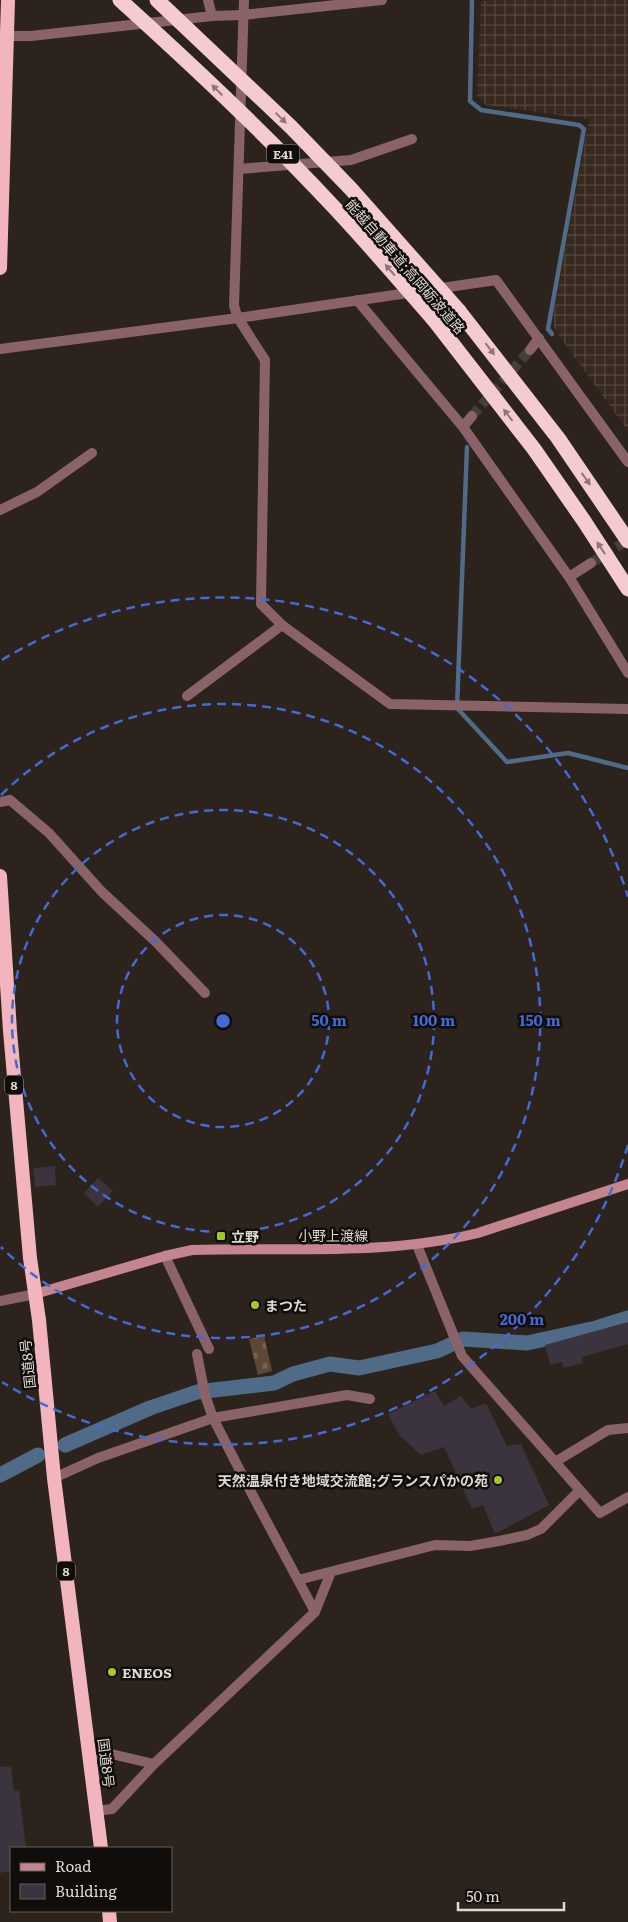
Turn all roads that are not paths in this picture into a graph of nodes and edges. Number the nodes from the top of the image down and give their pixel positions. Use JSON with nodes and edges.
{"nodes":[{"id":1,"x":8,"y":0,"type":"edge"},
{"id":2,"x":120,"y":0,"type":"edge"},
{"id":3,"x":157,"y":0,"type":"edge"},
{"id":4,"x":208,"y":0,"type":"edge"},
{"id":5,"x":244,"y":0,"type":"edge"},
{"id":6,"x":382,"y":0,"type":"edge"},
{"id":7,"x":243,"y":15,"type":"junction"},
{"id":8,"x":212,"y":16,"type":"junction"},
{"id":9,"x":4,"y":36,"type":"edge"},
{"id":10,"x":412,"y":139,"type":"dead end"},
{"id":11,"x":238,"y":169,"type":"junction"},
{"id":12,"x":0,"y":268,"type":"edge"},
{"id":13,"x":358,"y":300,"type":"junction"},
{"id":14,"x":238,"y":318,"type":"junction"},
{"id":15,"x":539,"y":338,"type":"junction"},
{"id":16,"x":0,"y":349,"type":"edge"},
{"id":17,"x":530,"y":350,"type":"tunnel mouth"},
{"id":18,"x":472,"y":416,"type":"tunnel mouth"},
{"id":19,"x":463,"y":427,"type":"junction"},
{"id":20,"x":92,"y":453,"type":"dead end"},
{"id":21,"x":628,"y":462,"type":"edge"},
{"id":22,"x":0,"y":510,"type":"edge"},
{"id":23,"x":628,"y":541,"type":"edge"},
{"id":24,"x":591,"y":564,"type":"tunnel mouth"},
{"id":25,"x":569,"y":577,"type":"junction"},
{"id":26,"x":628,"y":588,"type":"edge"},
{"id":27,"x":282,"y":624,"type":"junction"},
{"id":28,"x":628,"y":673,"type":"edge"},
{"id":29,"x":186,"y":696,"type":"dead end"},
{"id":30,"x":628,"y":709,"type":"edge"},
{"id":31,"x":0,"y":802,"type":"edge"},
{"id":32,"x":0,"y":876,"type":"edge"},
{"id":33,"x":205,"y":993,"type":"dead end"},
{"id":34,"x":628,"y":1184,"type":"edge"},
{"id":35,"x":417,"y":1245,"type":"junction"},
{"id":36,"x":165,"y":1256,"type":"junction"},
{"id":37,"x":35,"y":1294,"type":"junction"},
{"id":38,"x":0,"y":1300,"type":"edge"},
{"id":39,"x":209,"y":1349,"type":"dead end"},
{"id":40,"x":197,"y":1354,"type":"dead end"},
{"id":41,"x":370,"y":1399,"type":"dead end"},
{"id":42,"x":213,"y":1418,"type":"junction"},
{"id":43,"x":628,"y":1428,"type":"edge"},
{"id":44,"x":555,"y":1462,"type":"junction"},
{"id":45,"x":54,"y":1478,"type":"junction"},
{"id":46,"x":580,"y":1490,"type":"junction"},
{"id":47,"x":628,"y":1497,"type":"edge"},
{"id":48,"x":331,"y":1572,"type":"junction"},
{"id":49,"x":298,"y":1580,"type":"junction"},
{"id":50,"x":315,"y":1612,"type":"junction"},
{"id":51,"x":90,"y":1756,"type":"junction"},
{"id":52,"x":154,"y":1764,"type":"junction"},
{"id":53,"x":96,"y":1811,"type":"junction"},
{"id":54,"x":101,"y":1847,"type":"edge"}],
"edges":[{"from":1,"to":9,"type":"highway"},
{"from":26,"to":2,"type":"highway","name":"能越自動車道;高岡砺波道路","number":"E41","one_way":true,"bridge":true},
{"from":3,"to":23,"type":"highway","name":"能越自動車道;高岡砺波道路","number":"E41","one_way":true,"bridge":true},
{"from":4,"to":8,"type":"street"},
{"from":5,"to":7,"type":"street"},
{"from":6,"to":7,"type":"street"},
{"from":7,"to":8,"type":"street"},
{"from":7,"to":11,"type":"street"},
{"from":8,"to":9,"type":"street"},
{"from":9,"to":12,"type":"highway"},
{"from":10,"to":11,"type":"street"},
{"from":11,"to":14,"type":"street"},
{"from":13,"to":14,"type":"street"},
{"from":13,"to":15,"type":"street"},
{"from":13,"to":19,"type":"street"},
{"from":14,"to":16,"type":"street"},
{"from":14,"to":27,"type":"street"},
{"from":15,"to":17,"type":"street"},
{"from":15,"to":21,"type":"street"},
{"from":18,"to":19,"type":"street"},
{"from":19,"to":25,"type":"street"},
{"from":20,"to":22,"type":"street"},
{"from":24,"to":25,"type":"street"},
{"from":25,"to":28,"type":"street"},
{"from":27,"to":29,"type":"street"},
{"from":27,"to":30,"type":"street"},
{"from":31,"to":33,"type":"street"},
{"from":32,"to":37,"type":"highway","name":"国道8号","number":"8"},
{"from":34,"to":35,"type":"main road","name":"小野上渡線"},
{"from":35,"to":36,"type":"main road","name":"小野上渡線"},
{"from":35,"to":44,"type":"street"},
{"from":36,"to":37,"type":"main road","name":"小野上渡線"},
{"from":36,"to":39,"type":"street"},
{"from":37,"to":38,"type":"street"},
{"from":37,"to":45,"type":"highway","name":"国道8号","number":"8"},
{"from":40,"to":42,"type":"street"},
{"from":41,"to":42,"type":"street"},
{"from":42,"to":45,"type":"street"},
{"from":42,"to":49,"type":"street"},
{"from":43,"to":44,"type":"street"},
{"from":44,"to":46,"type":"street"},
{"from":45,"to":51,"type":"highway","name":"国道8号","number":"8"},
{"from":46,"to":47,"type":"street"},
{"from":46,"to":48,"type":"street"},
{"from":48,"to":49,"type":"street"},
{"from":48,"to":50,"type":"street"},
{"from":49,"to":50,"type":"street"},
{"from":50,"to":52,"type":"street"},
{"from":51,"to":52,"type":"street"},
{"from":51,"to":53,"type":"highway","name":"国道8号","number":"8"},
{"from":52,"to":53,"type":"street"},
{"from":53,"to":54,"type":"highway","name":"国道8号","number":"8"}]}
